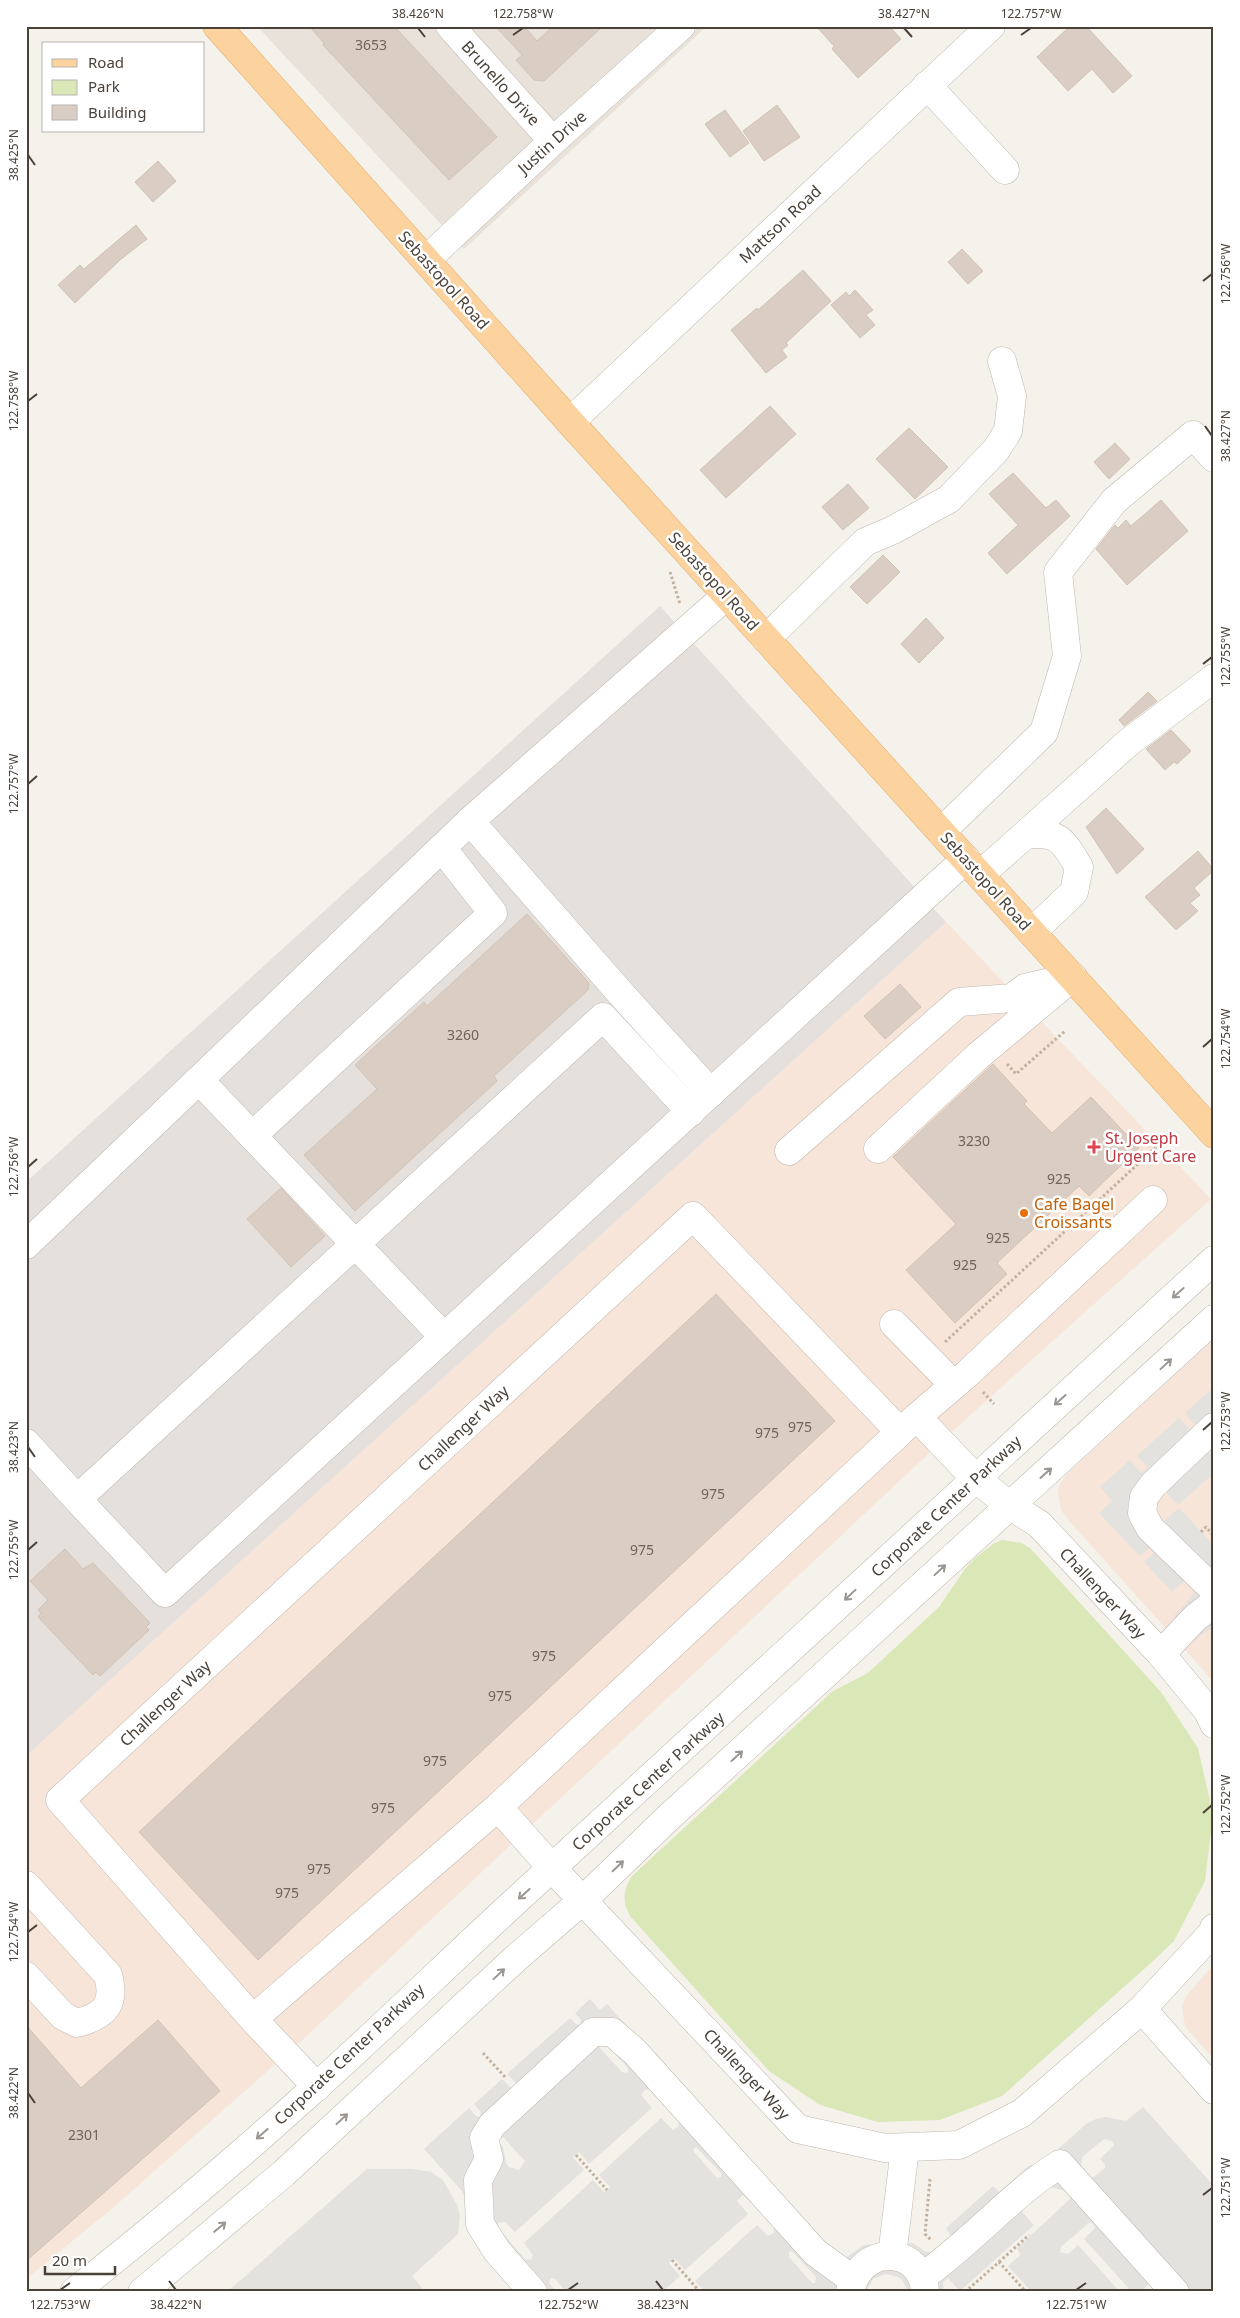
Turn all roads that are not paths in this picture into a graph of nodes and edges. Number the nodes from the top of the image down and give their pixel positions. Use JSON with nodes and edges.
{"nodes":[{"id":1,"x":217,"y":26,"type":"edge"},
{"id":2,"x":681,"y":26,"type":"edge"},
{"id":3,"x":991,"y":26,"type":"edge"},
{"id":4,"x":459,"y":29,"type":"edge"},
{"id":5,"x":926,"y":85,"type":"junction"},
{"id":6,"x":553,"y":140,"type":"junction"},
{"id":7,"x":1005,"y":170,"type":"dead end"},
{"id":8,"x":426,"y":260,"type":"junction"},
{"id":9,"x":1002,"y":361,"type":"dead end"},
{"id":10,"x":570,"y":422,"type":"junction"},
{"id":11,"x":1214,"y":458,"type":"edge"},
{"id":12,"x":727,"y":595,"type":"junction"},
{"id":13,"x":766,"y":639,"type":"junction"},
{"id":14,"x":1214,"y":678,"type":"edge"},
{"id":15,"x":470,"y":821,"type":"junction"},
{"id":16,"x":941,"y":832,"type":"junction"},
{"id":17,"x":1026,"y":835,"type":"junction"},
{"id":18,"x":442,"y":848,"type":"junction"},
{"id":19,"x":973,"y":867,"type":"junction"},
{"id":20,"x":1032,"y":932,"type":"junction"},
{"id":21,"x":1072,"y":977,"type":"junction"},
{"id":22,"x":199,"y":1080,"type":"junction"},
{"id":23,"x":711,"y":1093,"type":"junction"},
{"id":24,"x":690,"y":1112,"type":"junction"},
{"id":25,"x":1214,"y":1134,"type":"edge"},
{"id":26,"x":252,"y":1136,"type":"junction"},
{"id":27,"x":878,"y":1149,"type":"dead end"},
{"id":28,"x":789,"y":1151,"type":"dead end"},
{"id":29,"x":1153,"y":1200,"type":"dead end"},
{"id":30,"x":355,"y":1243,"type":"junction"},
{"id":31,"x":26,"y":1245,"type":"edge"},
{"id":32,"x":1214,"y":1260,"type":"edge"},
{"id":33,"x":1214,"y":1319,"type":"edge"},
{"id":34,"x":894,"y":1324,"type":"dead end"},
{"id":35,"x":444,"y":1337,"type":"junction"},
{"id":36,"x":966,"y":1386,"type":"junction"},
{"id":37,"x":909,"y":1425,"type":"junction"},
{"id":38,"x":1214,"y":1426,"type":"edge"},
{"id":39,"x":26,"y":1443,"type":"edge"},
{"id":40,"x":975,"y":1478,"type":"junction"},
{"id":41,"x":76,"y":1499,"type":"junction"},
{"id":42,"x":1009,"y":1505,"type":"junction"},
{"id":43,"x":1214,"y":1590,"type":"edge"},
{"id":44,"x":1214,"y":1604,"type":"edge"},
{"id":45,"x":1161,"y":1654,"type":"junction"},
{"id":46,"x":1214,"y":1724,"type":"edge"},
{"id":47,"x":498,"y":1807,"type":"junction"},
{"id":48,"x":552,"y":1868,"type":"junction"},
{"id":49,"x":26,"y":1885,"type":"edge"},
{"id":50,"x":583,"y":1900,"type":"junction"},
{"id":51,"x":1214,"y":1928,"type":"edge"},
{"id":52,"x":26,"y":1976,"type":"edge"},
{"id":53,"x":1142,"y":2010,"type":"junction"},
{"id":54,"x":253,"y":2019,"type":"junction"},
{"id":55,"x":317,"y":2087,"type":"junction"},
{"id":56,"x":1214,"y":2090,"type":"edge"},
{"id":57,"x":905,"y":2148,"type":"junction"},
{"id":58,"x":892,"y":2256,"type":"junction"},
{"id":59,"x":924,"y":2284,"type":"edge"},
{"id":60,"x":852,"y":2286,"type":"edge"},
{"id":61,"x":74,"y":2292,"type":"edge"},
{"id":62,"x":142,"y":2292,"type":"edge"},
{"id":63,"x":534,"y":2292,"type":"edge"},
{"id":64,"x":1175,"y":2292,"type":"edge"}],
"edges":[{"from":1,"to":8,"type":"main road","name":"Sebastopol Road"},
{"from":2,"to":6,"type":"street","name":"Justin Drive"},
{"from":3,"to":5,"type":"street","name":"Mattson Road"},
{"from":4,"to":6,"type":"street","name":"Brunello Drive"},
{"from":5,"to":7,"type":"street"},
{"from":5,"to":10,"type":"street","name":"Mattson Road"},
{"from":6,"to":8,"type":"street","name":"Justin Drive"},
{"from":8,"to":10,"type":"main road","name":"Sebastopol Road"},
{"from":9,"to":13,"type":"street"},
{"from":10,"to":12,"type":"main road","name":"Sebastopol Road"},
{"from":11,"to":16,"type":"street"},
{"from":12,"to":13,"type":"main road","name":"Sebastopol Road"},
{"from":12,"to":15,"type":"street"},
{"from":13,"to":16,"type":"main road","name":"Sebastopol Road"},
{"from":14,"to":17,"type":"street"},
{"from":15,"to":18,"type":"street"},
{"from":15,"to":23,"type":"street"},
{"from":16,"to":19,"type":"main road","name":"Sebastopol Road"},
{"from":17,"to":19,"type":"street"},
{"from":17,"to":20,"type":"street"},
{"from":18,"to":22,"type":"street"},
{"from":18,"to":26,"type":"street"},
{"from":19,"to":20,"type":"main road","name":"Sebastopol Road"},
{"from":19,"to":23,"type":"street"},
{"from":20,"to":21,"type":"main road","name":"Sebastopol Road"},
{"from":21,"to":25,"type":"main road","name":"Sebastopol Road"},
{"from":21,"to":27,"type":"street"},
{"from":21,"to":28,"type":"street"},
{"from":22,"to":26,"type":"street"},
{"from":22,"to":31,"type":"street"},
{"from":23,"to":24,"type":"street"},
{"from":24,"to":30,"type":"street"},
{"from":24,"to":35,"type":"street"},
{"from":26,"to":30,"type":"street"},
{"from":29,"to":36,"type":"street"},
{"from":30,"to":35,"type":"street"},
{"from":30,"to":41,"type":"street"},
{"from":32,"to":40,"type":"street","name":"Corporate Center Parkway","one_way":true},
{"from":42,"to":33,"type":"street","one_way":true},
{"from":34,"to":36,"type":"street"},
{"from":35,"to":41,"type":"street"},
{"from":36,"to":37,"type":"street"},
{"from":37,"to":40,"type":"street","name":"Challenger Way"},
{"from":37,"to":47,"type":"street"},
{"from":37,"to":54,"type":"street","name":"Challenger Way"},
{"from":38,"to":43,"type":"street"},
{"from":39,"to":41,"type":"street"},
{"from":40,"to":42,"type":"street","name":"Challenger Way"},
{"from":40,"to":48,"type":"street","name":"Corporate Center Parkway","one_way":true},
{"from":42,"to":45,"type":"street","name":"Challenger Way"},
{"from":50,"to":42,"type":"street","one_way":true},
{"from":44,"to":45,"type":"street"},
{"from":45,"to":46,"type":"street","name":"Challenger Way"},
{"from":47,"to":48,"type":"street","name":"Challenger Way"},
{"from":47,"to":54,"type":"street"},
{"from":48,"to":50,"type":"street","name":"Challenger Way"},
{"from":48,"to":55,"type":"street","name":"Corporate Center Parkway","one_way":true},
{"from":49,"to":52,"type":"street"},
{"from":50,"to":57,"type":"street","name":"Challenger Way"},
{"from":62,"to":50,"type":"street","one_way":true},
{"from":51,"to":53,"type":"street","name":"Challenger Way"},
{"from":53,"to":56,"type":"street"},
{"from":53,"to":57,"type":"street","name":"Challenger Way"},
{"from":54,"to":55,"type":"street"},
{"from":55,"to":61,"type":"street","name":"Corporate Center Parkway","one_way":true},
{"from":57,"to":58,"type":"street"},
{"from":58,"to":59,"type":"street"},
{"from":58,"to":60,"type":"street"},
{"from":59,"to":64,"type":"street"},
{"from":60,"to":63,"type":"street"}]}
